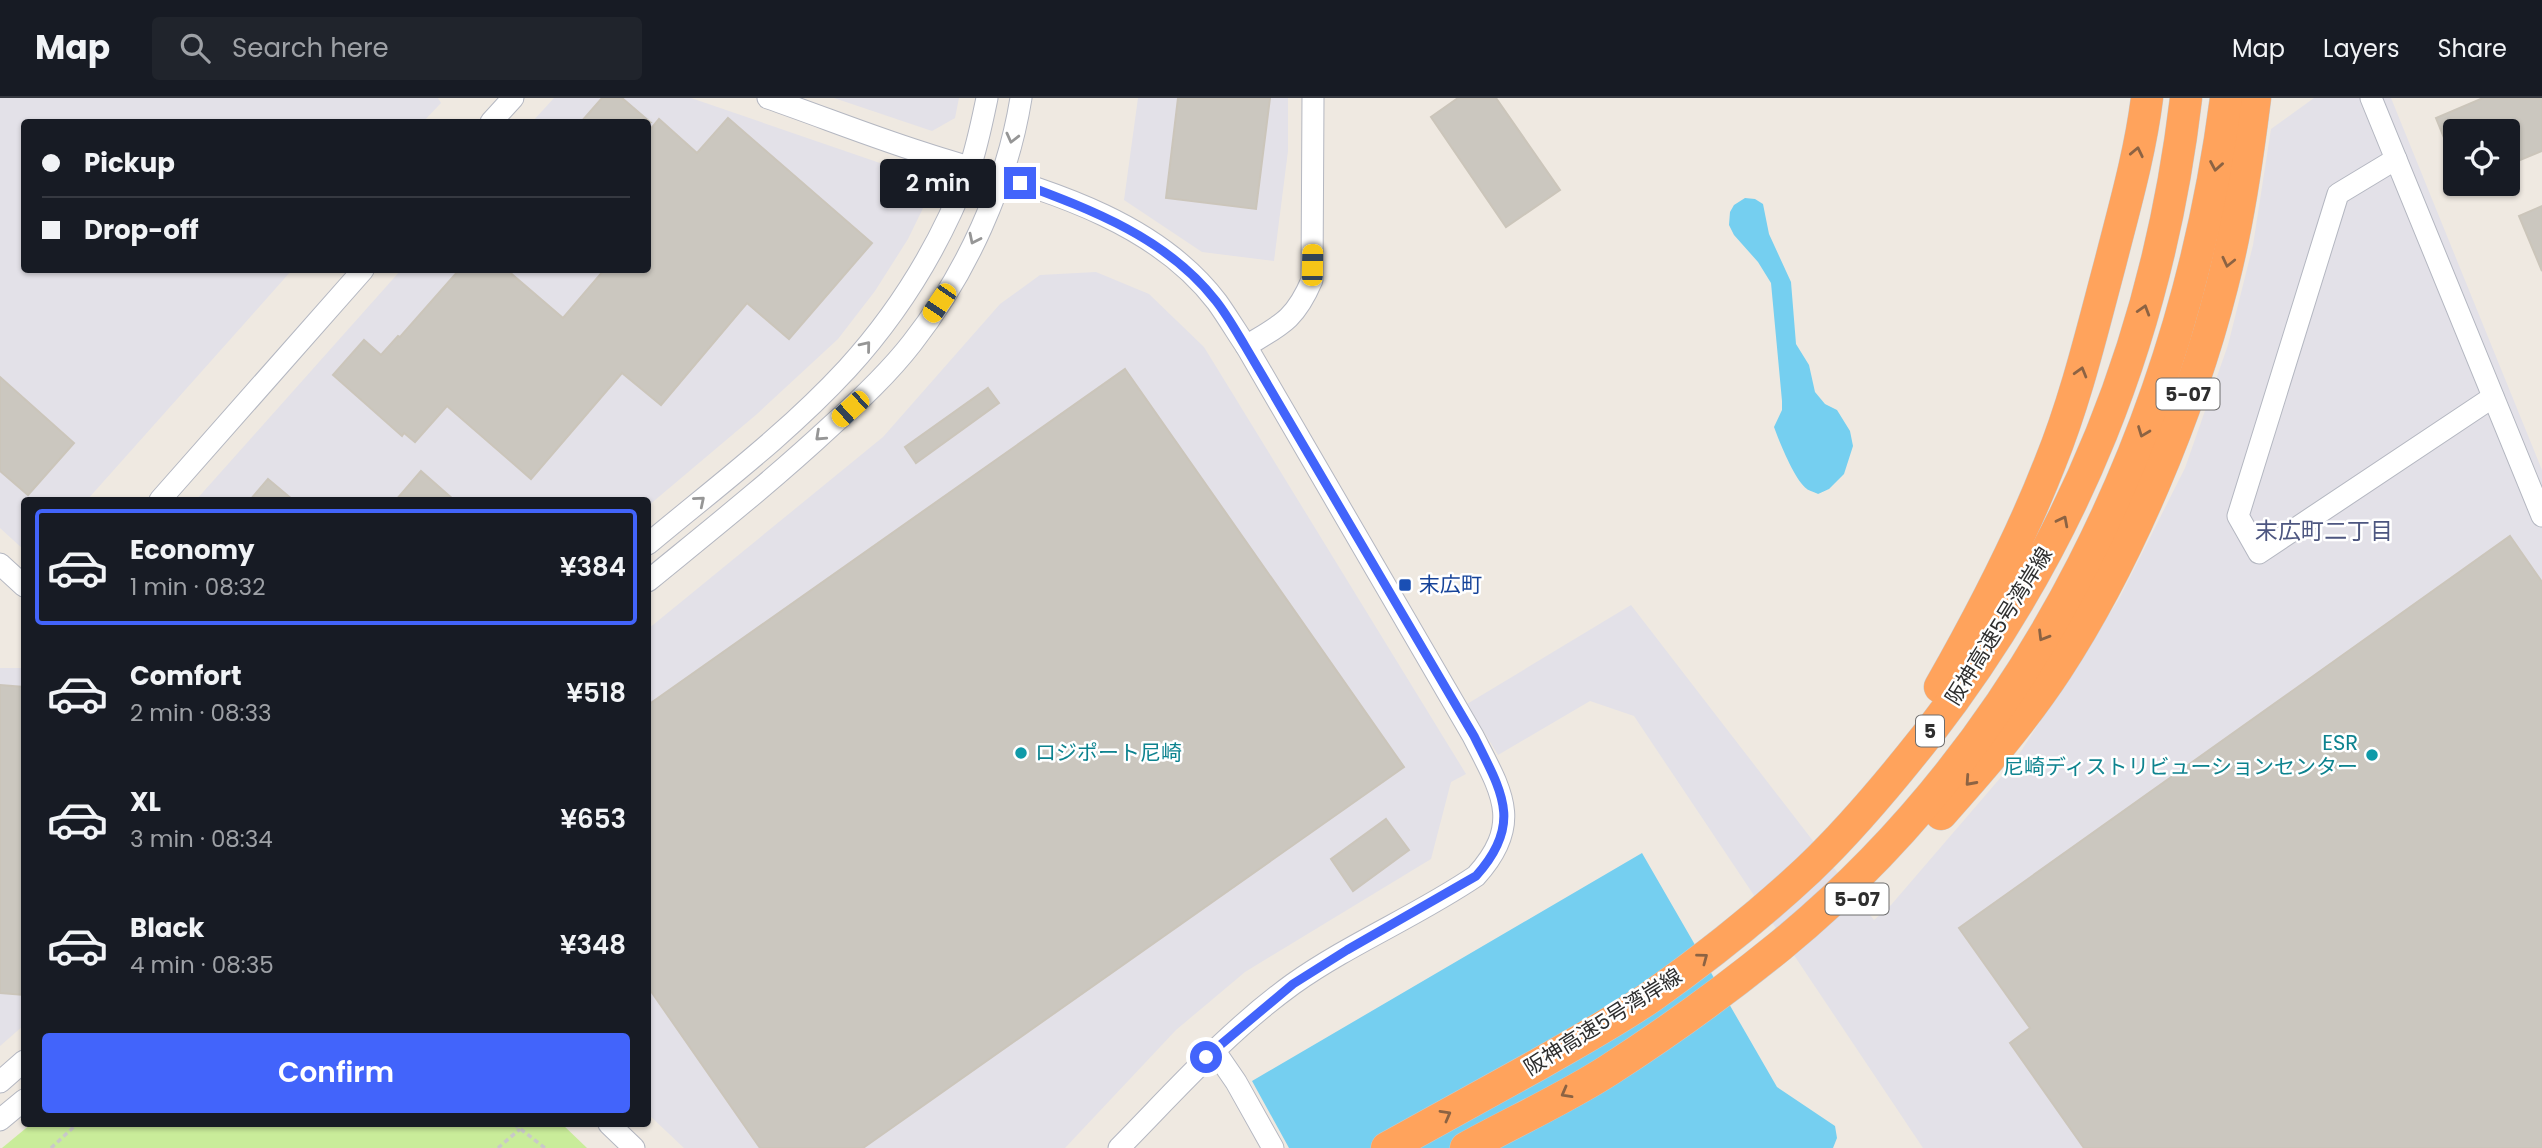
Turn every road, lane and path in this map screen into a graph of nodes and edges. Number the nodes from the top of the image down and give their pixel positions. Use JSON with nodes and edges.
{"nodes":[{"id":1,"x":768,"y":98,"type":"edge"},
{"id":2,"x":988,"y":98,"type":"edge"},
{"id":3,"x":1021,"y":98,"type":"edge"},
{"id":4,"x":1313,"y":98,"type":"edge"},
{"id":5,"x":2147,"y":98,"type":"edge"},
{"id":6,"x":2186,"y":98,"type":"edge"},
{"id":7,"x":2225,"y":98,"type":"edge"},
{"id":8,"x":2256,"y":98,"type":"edge"},
{"id":9,"x":2371,"y":98,"type":"edge"},
{"id":10,"x":2396,"y":159,"type":"junction"},
{"id":11,"x":970,"y":167,"type":"junction"},
{"id":12,"x":1000,"y":176,"type":"junction"},
{"id":13,"x":360,"y":273,"type":"edge"},
{"id":14,"x":1245,"y":346,"type":"junction"},
{"id":15,"x":2493,"y":397,"type":"junction"},
{"id":16,"x":163,"y":497,"type":"edge"},
{"id":17,"x":2542,"y":516,"type":"edge"},
{"id":18,"x":651,"y":542,"type":"edge"},
{"id":19,"x":0,"y":565,"type":"edge"},
{"id":20,"x":651,"y":579,"type":"edge"},
{"id":21,"x":21,"y":583,"type":"edge"},
{"id":22,"x":1811,"y":867,"type":"junction"},
{"id":23,"x":1214,"y":1050,"type":"junction"},
{"id":24,"x":21,"y":1064,"type":"edge"},
{"id":25,"x":1607,"y":1071,"type":"junction"},
{"id":26,"x":0,"y":1082,"type":"edge"},
{"id":27,"x":21,"y":1102,"type":"edge"},
{"id":28,"x":0,"y":1120,"type":"edge"},
{"id":29,"x":74,"y":1127,"type":"edge"},
{"id":30,"x":612,"y":1127,"type":"edge"},
{"id":31,"x":521,"y":1128,"type":"joint"},
{"id":32,"x":51,"y":1148,"type":"edge"},
{"id":33,"x":498,"y":1148,"type":"edge"},
{"id":34,"x":545,"y":1148,"type":"edge"},
{"id":35,"x":634,"y":1148,"type":"edge"},
{"id":36,"x":1119,"y":1148,"type":"edge"},
{"id":37,"x":1273,"y":1148,"type":"edge"},
{"id":38,"x":1387,"y":1148,"type":"edge"},
{"id":39,"x":1466,"y":1148,"type":"edge"}],
"edges":[{"from":1,"to":11,"type":"street"},
{"from":2,"to":11,"type":"street"},
{"from":3,"to":12,"type":"street","one_way":true},
{"from":4,"to":14,"type":"street"},
{"from":22,"to":5,"type":"highway","number":"5-07","one_way":true},
{"from":22,"to":6,"type":"highway","name":"阪神高速5号湾岸線","number":"5","one_way":true},
{"from":7,"to":25,"type":"highway","name":"阪神高速5号湾岸線","number":"5","one_way":true},
{"from":8,"to":25,"type":"highway","number":"5-07","one_way":true},
{"from":9,"to":10,"type":"street"},
{"from":10,"to":15,"type":"street"},
{"from":10,"to":15,"type":"street"},
{"from":11,"to":12,"type":"street"},
{"from":18,"to":11,"type":"street","one_way":true},
{"from":12,"to":14,"type":"street"},
{"from":12,"to":20,"type":"street","one_way":true},
{"from":13,"to":16,"type":"street"},
{"from":14,"to":23,"type":"street"},
{"from":15,"to":17,"type":"street"},
{"from":19,"to":21,"type":"street"},
{"from":38,"to":22,"type":"highway","name":"阪神高速5号湾岸線","number":"5","one_way":true},
{"from":23,"to":36,"type":"street"},
{"from":23,"to":37,"type":"street"},
{"from":24,"to":26,"type":"street"},
{"from":25,"to":39,"type":"highway","name":"阪神高速5号湾岸線","number":"5","one_way":true},
{"from":27,"to":28,"type":"street"},
{"from":29,"to":32,"type":"path"},
{"from":30,"to":35,"type":"street"},
{"from":31,"to":33,"type":"path"},
{"from":31,"to":34,"type":"path"}]}
